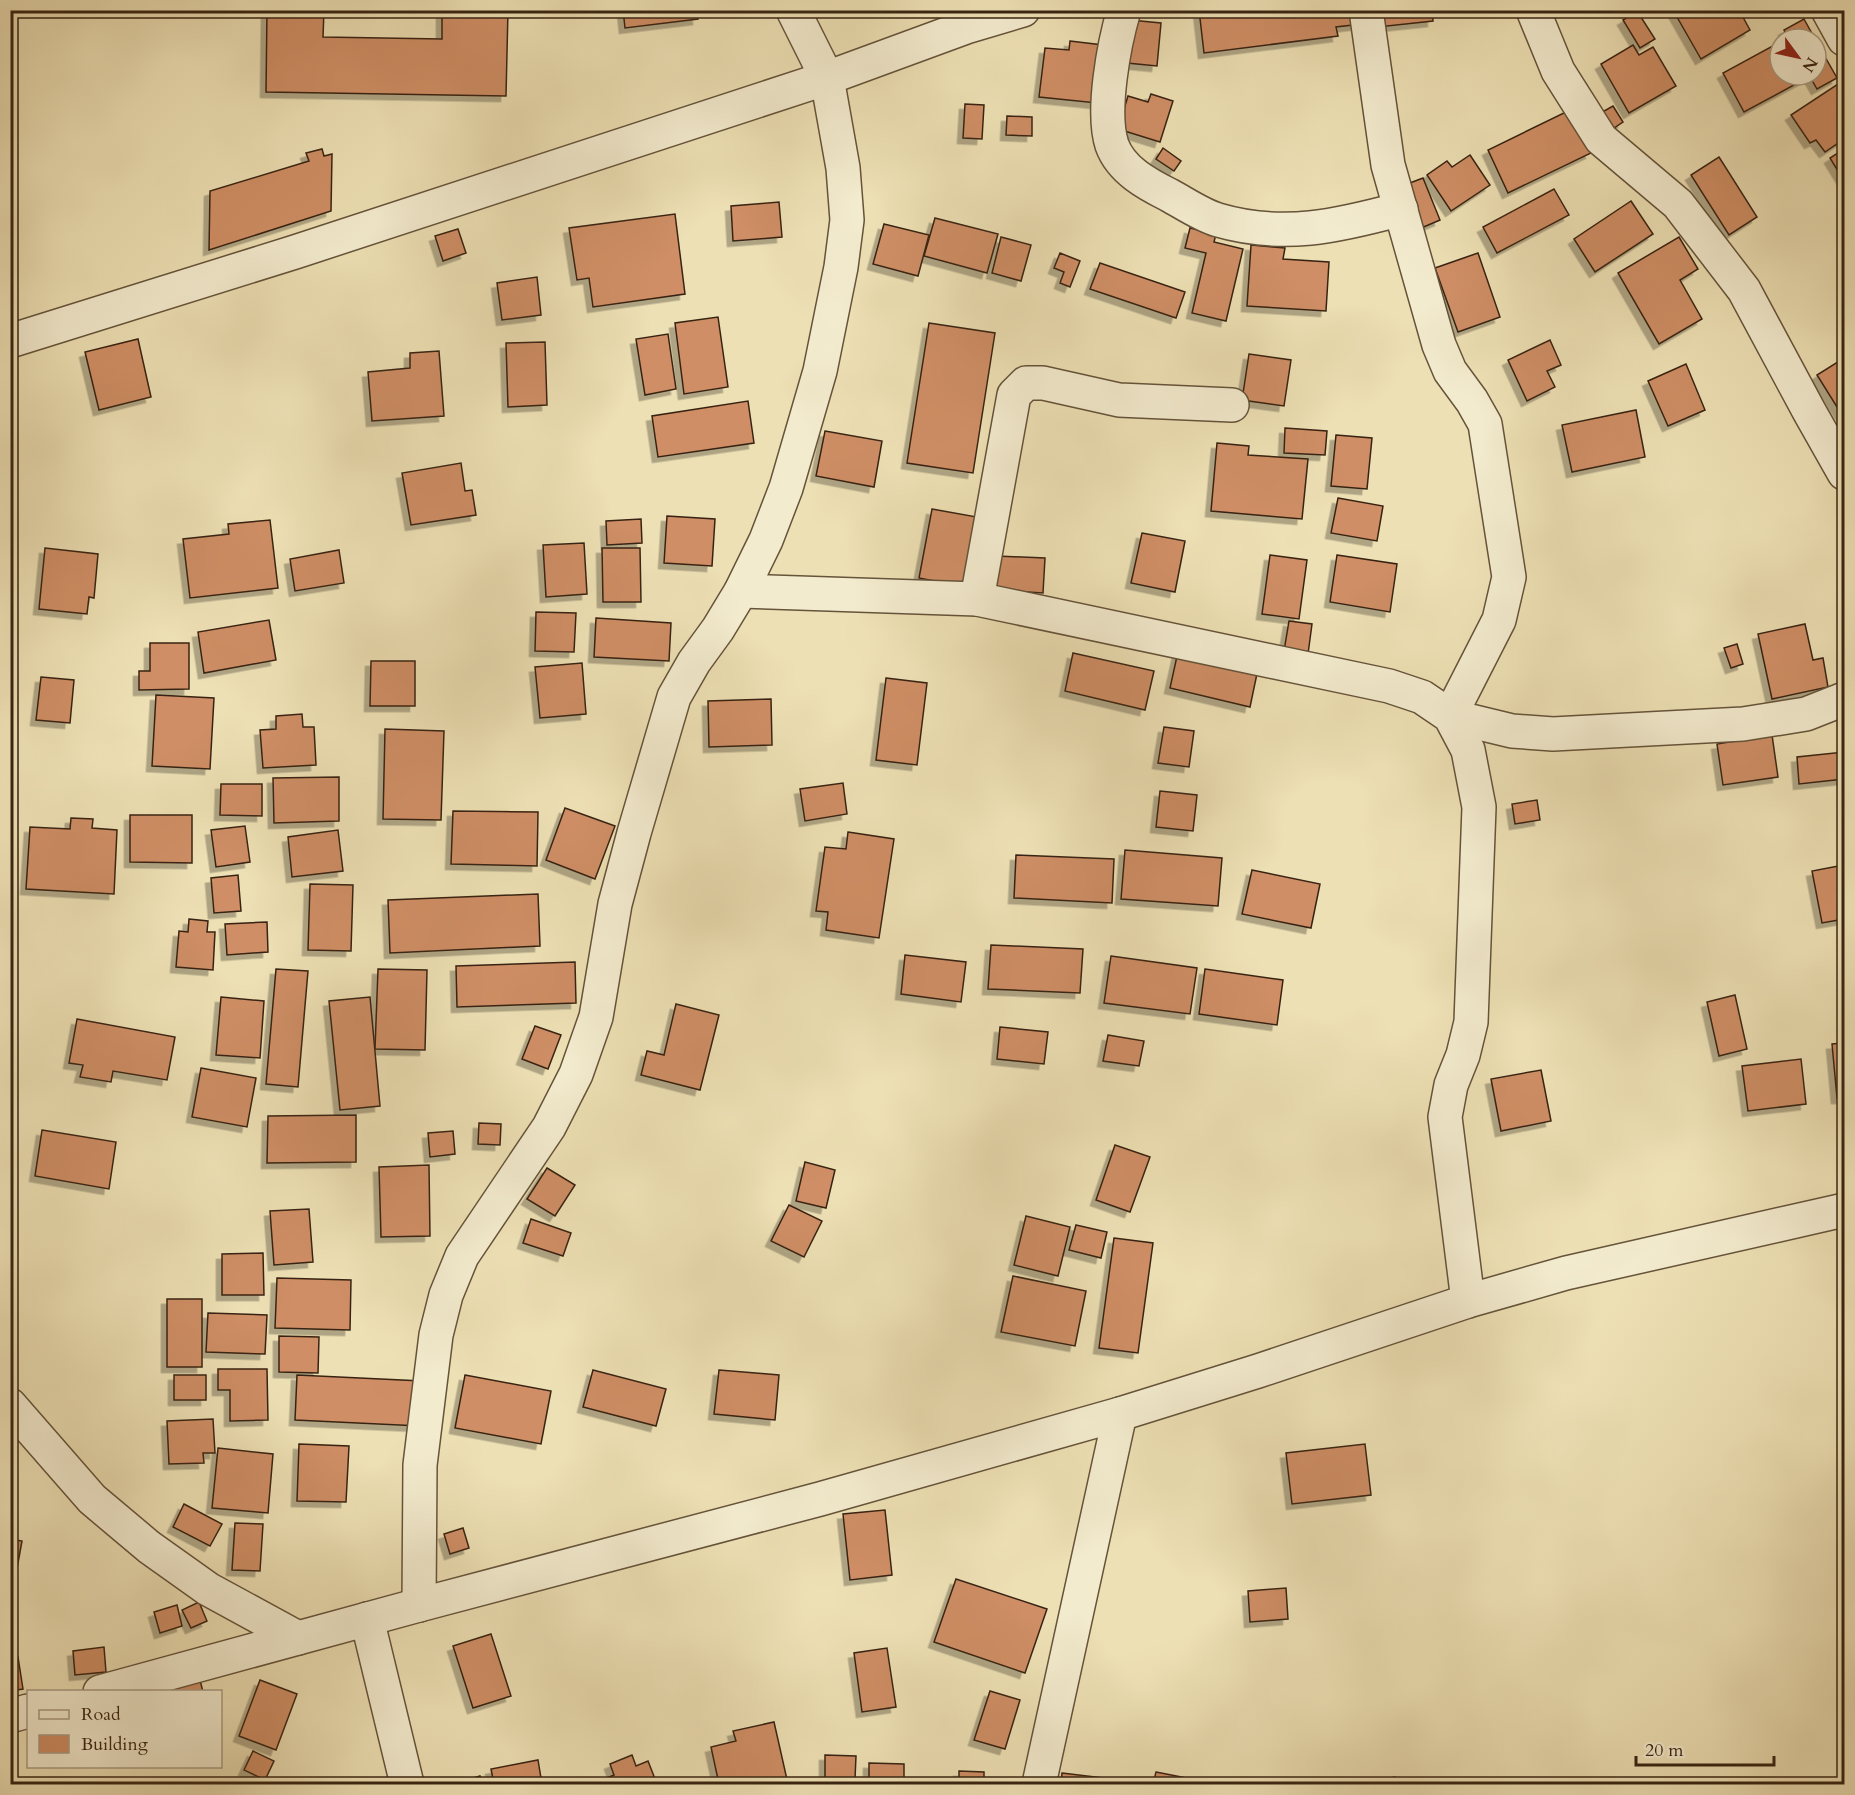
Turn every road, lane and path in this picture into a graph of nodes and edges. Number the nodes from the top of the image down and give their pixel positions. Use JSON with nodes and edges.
{"nodes":[{"id":1,"x":793,"y":10,"type":"edge"},
{"id":2,"x":1023,"y":10,"type":"edge"},
{"id":3,"x":1124,"y":10,"type":"edge"},
{"id":4,"x":1366,"y":10,"type":"edge"},
{"id":5,"x":1533,"y":10,"type":"edge"},
{"id":6,"x":1828,"y":10,"type":"edge"},
{"id":7,"x":1845,"y":39,"type":"edge"},
{"id":8,"x":827,"y":78,"type":"junction"},
{"id":9,"x":1401,"y":209,"type":"junction"},
{"id":10,"x":10,"y":341,"type":"edge"},
{"id":11,"x":1232,"y":405,"type":"dead end"},
{"id":12,"x":1845,"y":472,"type":"edge"},
{"id":13,"x":741,"y":591,"type":"junction"},
{"id":14,"x":977,"y":600,"type":"junction"},
{"id":15,"x":1845,"y":699,"type":"edge"},
{"id":16,"x":1450,"y":716,"type":"junction"},
{"id":17,"x":1845,"y":1210,"type":"edge"},
{"id":18,"x":1468,"y":1301,"type":"junction"},
{"id":19,"x":10,"y":1405,"type":"edge"},
{"id":20,"x":1120,"y":1414,"type":"junction"},
{"id":21,"x":419,"y":1605,"type":"junction"},
{"id":22,"x":367,"y":1619,"type":"junction"},
{"id":23,"x":298,"y":1638,"type":"junction"},
{"id":24,"x":107,"y":1690,"type":"edge"},
{"id":25,"x":27,"y":1711,"type":"edge"},
{"id":26,"x":10,"y":1716,"type":"edge"},
{"id":27,"x":407,"y":1785,"type":"edge"},
{"id":28,"x":1039,"y":1785,"type":"edge"}],
"edges":[{"from":1,"to":8,"type":"street"},
{"from":2,"to":8,"type":"street"},
{"from":3,"to":9,"type":"street"},
{"from":4,"to":9,"type":"street"},
{"from":5,"to":12,"type":"street"},
{"from":6,"to":7,"type":"street"},
{"from":8,"to":10,"type":"street"},
{"from":8,"to":13,"type":"street"},
{"from":9,"to":16,"type":"street"},
{"from":11,"to":14,"type":"street"},
{"from":13,"to":14,"type":"street"},
{"from":13,"to":21,"type":"street"},
{"from":14,"to":16,"type":"street"},
{"from":15,"to":16,"type":"street"},
{"from":16,"to":18,"type":"street"},
{"from":17,"to":18,"type":"street"},
{"from":18,"to":20,"type":"street"},
{"from":19,"to":23,"type":"street"},
{"from":20,"to":21,"type":"street"},
{"from":20,"to":28,"type":"street"},
{"from":21,"to":22,"type":"street"},
{"from":22,"to":23,"type":"street"},
{"from":22,"to":27,"type":"street"},
{"from":23,"to":24,"type":"street"},
{"from":25,"to":26,"type":"street"}]}
